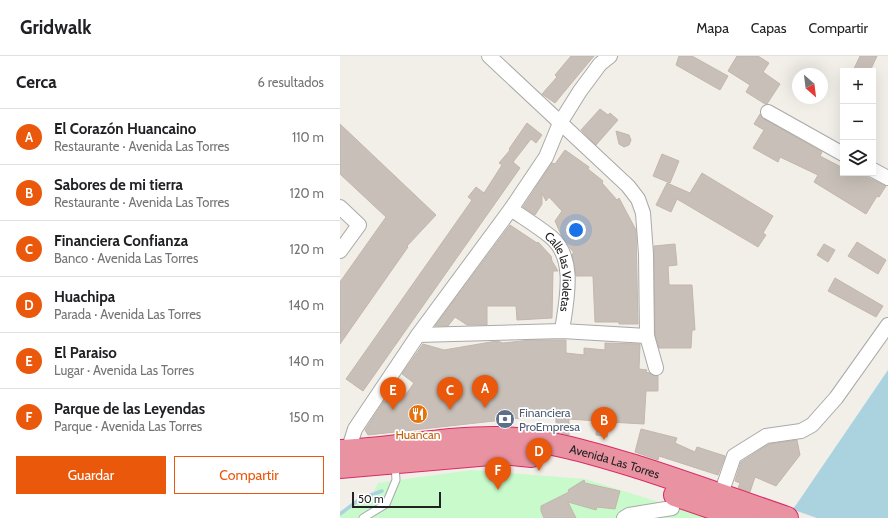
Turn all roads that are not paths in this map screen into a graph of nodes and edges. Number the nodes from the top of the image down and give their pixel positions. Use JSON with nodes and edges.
{"nodes":[{"id":1,"x":489,"y":56,"type":"edge"},
{"id":2,"x":610,"y":56,"type":"edge"},
{"id":3,"x":768,"y":112,"type":"dead end"},
{"id":4,"x":560,"y":123,"type":"junction"},
{"id":5,"x":840,"y":152,"type":"edge"},
{"id":6,"x":876,"y":172,"type":"edge"},
{"id":7,"x":888,"y":178,"type":"edge"},
{"id":8,"x":340,"y":207,"type":"edge"},
{"id":9,"x":511,"y":209,"type":"junction"},
{"id":10,"x":340,"y":251,"type":"edge"},
{"id":11,"x":888,"y":325,"type":"edge"},
{"id":12,"x":562,"y":331,"type":"junction"},
{"id":13,"x":418,"y":335,"type":"junction"},
{"id":14,"x":647,"y":336,"type":"junction"},
{"id":15,"x":656,"y":368,"type":"dead end"},
{"id":16,"x":343,"y":456,"type":"edge"},
{"id":17,"x":395,"y":462,"type":"junction"},
{"id":18,"x":721,"y":494,"type":"junction"},
{"id":19,"x":672,"y":508,"type":"dead end"},
{"id":20,"x":363,"y":518,"type":"edge"},
{"id":21,"x":624,"y":518,"type":"edge"},
{"id":22,"x":742,"y":518,"type":"edge"},
{"id":23,"x":787,"y":518,"type":"edge"}],
"edges":[{"from":1,"to":4,"type":"street"},
{"from":2,"to":4,"type":"street"},
{"from":3,"to":5,"type":"street"},
{"from":4,"to":9,"type":"street"},
{"from":4,"to":14,"type":"street"},
{"from":6,"to":7,"type":"street"},
{"from":8,"to":10,"type":"street"},
{"from":9,"to":12,"type":"street","name":"Calle las Violetas"},
{"from":9,"to":13,"type":"street"},
{"from":11,"to":18,"type":"street"},
{"from":12,"to":13,"type":"street"},
{"from":12,"to":14,"type":"street"},
{"from":13,"to":16,"type":"street"},
{"from":14,"to":15,"type":"street"},
{"from":16,"to":17,"type":"highway","name":"Avenida Las Torres"},
{"from":16,"to":18,"type":"highway","name":"Avenida Las Torres"},
{"from":17,"to":20,"type":"lane"},
{"from":17,"to":22,"type":"highway","name":"Avenida Las Torres"},
{"from":18,"to":23,"type":"highway","name":"Avenida Las Torres"},
{"from":19,"to":21,"type":"street"}]}
